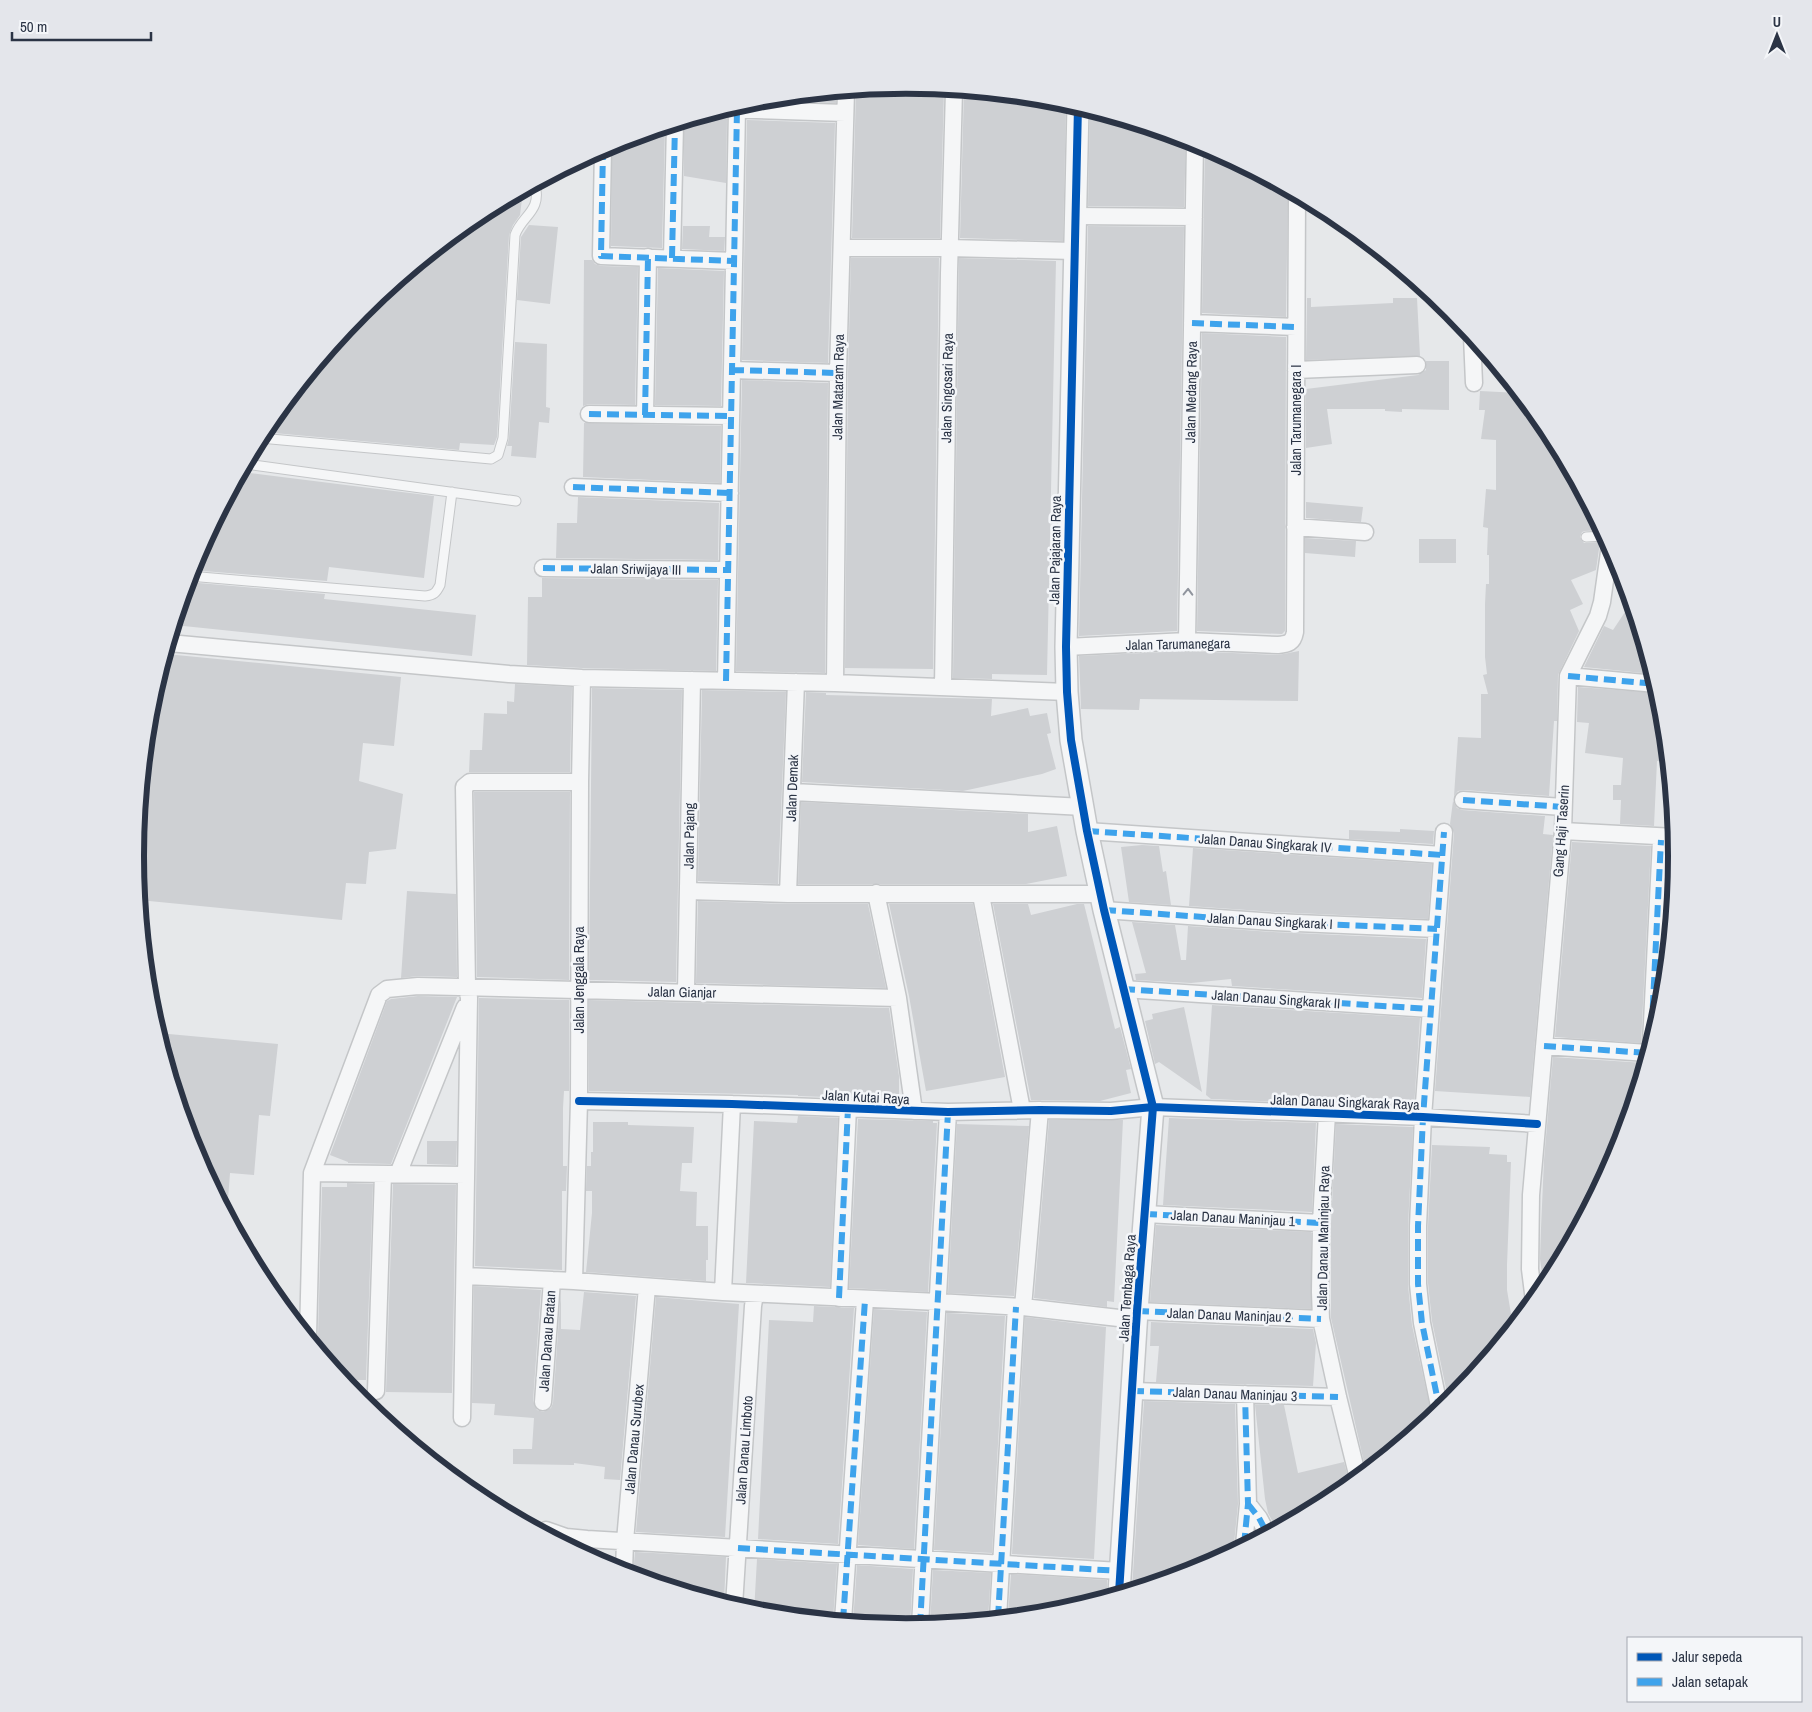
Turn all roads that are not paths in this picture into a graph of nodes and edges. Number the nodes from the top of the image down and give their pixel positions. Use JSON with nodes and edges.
{"nodes":[{"id":1,"x":954,"y":95,"type":"edge"},
{"id":2,"x":846,"y":96,"type":"edge"},
{"id":3,"x":750,"y":110,"type":"edge"},
{"id":4,"x":845,"y":113,"type":"junction"},
{"id":5,"x":731,"y":114,"type":"edge"},
{"id":6,"x":1078,"y":114,"type":"edge"},
{"id":7,"x":675,"y":130,"type":"edge"},
{"id":8,"x":1195,"y":151,"type":"edge"},
{"id":9,"x":603,"y":157,"type":"edge"},
{"id":10,"x":536,"y":190,"type":"edge"},
{"id":11,"x":1297,"y":202,"type":"edge"},
{"id":12,"x":1074,"y":216,"type":"junction"},
{"id":13,"x":1194,"y":217,"type":"junction"},
{"id":14,"x":842,"y":248,"type":"junction"},
{"id":15,"x":949,"y":248,"type":"junction"},
{"id":16,"x":1074,"y":251,"type":"junction"},
{"id":17,"x":648,"y":257,"type":"junction"},
{"id":18,"x":672,"y":258,"type":"junction"},
{"id":19,"x":734,"y":261,"type":"junction"},
{"id":20,"x":1192,"y":323,"type":"junction"},
{"id":21,"x":1296,"y":327,"type":"junction"},
{"id":22,"x":1472,"y":346,"type":"edge"},
{"id":23,"x":1417,"y":365,"type":"dead end"},
{"id":24,"x":732,"y":370,"type":"junction"},
{"id":25,"x":1296,"y":370,"type":"junction"},
{"id":26,"x":838,"y":373,"type":"junction"},
{"id":27,"x":1474,"y":383,"type":"dead end"},
{"id":28,"x":589,"y":414,"type":"dead end"},
{"id":29,"x":645,"y":415,"type":"junction"},
{"id":30,"x":731,"y":416,"type":"junction"},
{"id":31,"x":268,"y":439,"type":"edge"},
{"id":32,"x":252,"y":465,"type":"edge"},
{"id":33,"x":573,"y":487,"type":"dead end"},
{"id":34,"x":452,"y":492,"type":"junction"},
{"id":35,"x":730,"y":493,"type":"junction"},
{"id":36,"x":516,"y":501,"type":"dead end"},
{"id":37,"x":1295,"y":527,"type":"junction"},
{"id":38,"x":1365,"y":532,"type":"dead end"},
{"id":39,"x":1598,"y":537,"type":"edge"},
{"id":40,"x":1586,"y":538,"type":"dead end"},
{"id":41,"x":1608,"y":559,"type":"edge"},
{"id":42,"x":544,"y":568,"type":"dead end"},
{"id":43,"x":728,"y":570,"type":"junction"},
{"id":44,"x":197,"y":577,"type":"edge"},
{"id":45,"x":1187,"y":641,"type":"junction"},
{"id":46,"x":175,"y":643,"type":"edge"},
{"id":47,"x":1290,"y":643,"type":"joint"},
{"id":48,"x":1066,"y":648,"type":"junction"},
{"id":49,"x":1568,"y":676,"type":"junction"},
{"id":50,"x":582,"y":678,"type":"junction"},
{"id":51,"x":692,"y":680,"type":"junction"},
{"id":52,"x":726,"y":681,"type":"junction"},
{"id":53,"x":796,"y":682,"type":"junction"},
{"id":54,"x":835,"y":682,"type":"junction"},
{"id":55,"x":1648,"y":683,"type":"edge"},
{"id":56,"x":943,"y":687,"type":"junction"},
{"id":57,"x":1066,"y":692,"type":"junction"},
{"id":58,"x":580,"y":782,"type":"junction"},
{"id":59,"x":792,"y":792,"type":"junction"},
{"id":60,"x":1463,"y":800,"type":"dead end"},
{"id":61,"x":1084,"y":807,"type":"junction"},
{"id":62,"x":1563,"y":807,"type":"junction"},
{"id":63,"x":1087,"y":831,"type":"junction"},
{"id":64,"x":1562,"y":831,"type":"junction"},
{"id":65,"x":1444,"y":832,"type":"dead end"},
{"id":66,"x":1668,"y":838,"type":"edge"},
{"id":67,"x":1668,"y":841,"type":"edge"},
{"id":68,"x":1442,"y":855,"type":"junction"},
{"id":69,"x":688,"y":891,"type":"junction"},
{"id":70,"x":876,"y":893,"type":"junction"},
{"id":71,"x":788,"y":894,"type":"junction"},
{"id":72,"x":981,"y":895,"type":"junction"},
{"id":73,"x":1102,"y":902,"type":"junction"},
{"id":74,"x":1437,"y":929,"type":"junction"},
{"id":75,"x":1123,"y":989,"type":"junction"},
{"id":76,"x":578,"y":991,"type":"junction"},
{"id":77,"x":686,"y":991,"type":"junction"},
{"id":78,"x":468,"y":992,"type":"junction"},
{"id":79,"x":898,"y":998,"type":"junction"},
{"id":80,"x":1654,"y":1004,"type":"edge"},
{"id":81,"x":1430,"y":1009,"type":"junction"},
{"id":82,"x":1544,"y":1046,"type":"junction"},
{"id":83,"x":1642,"y":1053,"type":"edge"},
{"id":84,"x":578,"y":1101,"type":"junction"},
{"id":85,"x":732,"y":1104,"type":"junction"},
{"id":86,"x":1153,"y":1107,"type":"junction"},
{"id":87,"x":848,"y":1108,"type":"junction"},
{"id":88,"x":1022,"y":1110,"type":"junction"},
{"id":89,"x":1040,"y":1110,"type":"junction"},
{"id":90,"x":914,"y":1112,"type":"junction"},
{"id":91,"x":948,"y":1112,"type":"junction"},
{"id":92,"x":1327,"y":1113,"type":"junction"},
{"id":93,"x":1423,"y":1117,"type":"junction"},
{"id":94,"x":1537,"y":1124,"type":"junction"},
{"id":95,"x":312,"y":1173,"type":"junction"},
{"id":96,"x":390,"y":1174,"type":"junction"},
{"id":97,"x":466,"y":1175,"type":"junction"},
{"id":98,"x":1145,"y":1214,"type":"junction"},
{"id":99,"x":1320,"y":1223,"type":"junction"},
{"id":100,"x":465,"y":1276,"type":"junction"},
{"id":101,"x":552,"y":1280,"type":"junction"},
{"id":102,"x":574,"y":1281,"type":"junction"},
{"id":103,"x":647,"y":1287,"type":"junction"},
{"id":104,"x":1533,"y":1290,"type":"edge"},
{"id":105,"x":723,"y":1292,"type":"junction"},
{"id":106,"x":755,"y":1294,"type":"junction"},
{"id":107,"x":839,"y":1298,"type":"junction"},
{"id":108,"x":864,"y":1300,"type":"junction"},
{"id":109,"x":938,"y":1302,"type":"junction"},
{"id":110,"x":1020,"y":1307,"type":"junction"},
{"id":111,"x":1137,"y":1316,"type":"junction"},
{"id":112,"x":1321,"y":1318,"type":"junction"},
{"id":113,"x":308,"y":1329,"type":"edge"},
{"id":114,"x":376,"y":1391,"type":"dead end"},
{"id":115,"x":1132,"y":1391,"type":"junction"},
{"id":116,"x":1245,"y":1394,"type":"junction"},
{"id":117,"x":1338,"y":1397,"type":"junction"},
{"id":118,"x":1438,"y":1401,"type":"edge"},
{"id":119,"x":542,"y":1402,"type":"dead end"},
{"id":120,"x":462,"y":1418,"type":"dead end"},
{"id":121,"x":1356,"y":1471,"type":"edge"},
{"id":122,"x":1248,"y":1504,"type":"junction"},
{"id":123,"x":1264,"y":1528,"type":"edge"},
{"id":124,"x":559,"y":1535,"type":"edge"},
{"id":125,"x":1245,"y":1539,"type":"edge"},
{"id":126,"x":625,"y":1541,"type":"junction"},
{"id":127,"x":738,"y":1548,"type":"junction"},
{"id":128,"x":847,"y":1555,"type":"junction"},
{"id":129,"x":924,"y":1559,"type":"junction"},
{"id":130,"x":624,"y":1564,"type":"edge"},
{"id":131,"x":1001,"y":1564,"type":"junction"},
{"id":132,"x":1120,"y":1571,"type":"junction"},
{"id":133,"x":1119,"y":1587,"type":"edge"},
{"id":134,"x":735,"y":1598,"type":"edge"},
{"id":135,"x":998,"y":1613,"type":"edge"},
{"id":136,"x":843,"y":1616,"type":"edge"},
{"id":137,"x":920,"y":1618,"type":"edge"}],
"edges":[{"from":1,"to":15,"type":"street","name":"Jalan Singosari Raya"},
{"from":2,"to":4,"type":"street","name":"Jalan Mataram Raya"},
{"from":3,"to":4,"type":"street"},
{"from":4,"to":14,"type":"street","name":"Jalan Mataram Raya"},
{"from":5,"to":19,"type":"street"},
{"from":6,"to":12,"type":"street","name":"Jalan Pajajaran Raya"},
{"from":7,"to":18,"type":"street"},
{"from":8,"to":13,"type":"street","name":"Jalan Medang Raya"},
{"from":9,"to":17,"type":"street"},
{"from":10,"to":31,"type":"lane"},
{"from":11,"to":21,"type":"street","name":"Jalan Tarumanegara I"},
{"from":12,"to":13,"type":"street"},
{"from":12,"to":16,"type":"street","name":"Jalan Pajajaran Raya"},
{"from":13,"to":20,"type":"street","name":"Jalan Medang Raya"},
{"from":14,"to":15,"type":"street"},
{"from":14,"to":26,"type":"street","name":"Jalan Mataram Raya"},
{"from":15,"to":16,"type":"street"},
{"from":15,"to":56,"type":"street","name":"Jalan Singosari Raya"},
{"from":16,"to":48,"type":"street","name":"Jalan Pajajaran Raya"},
{"from":17,"to":18,"type":"street"},
{"from":17,"to":29,"type":"street"},
{"from":18,"to":19,"type":"street"},
{"from":19,"to":24,"type":"street"},
{"from":20,"to":21,"type":"street"},
{"from":45,"to":20,"type":"street","name":"Jalan Medang Raya","one_way":true},
{"from":21,"to":25,"type":"street","name":"Jalan Tarumanegara I"},
{"from":22,"to":27,"type":"street"},
{"from":23,"to":25,"type":"street"},
{"from":24,"to":26,"type":"street"},
{"from":24,"to":30,"type":"street"},
{"from":25,"to":37,"type":"street","name":"Jalan Tarumanegara I"},
{"from":26,"to":54,"type":"street","name":"Jalan Mataram Raya"},
{"from":28,"to":29,"type":"street"},
{"from":29,"to":30,"type":"street"},
{"from":30,"to":35,"type":"street"},
{"from":32,"to":34,"type":"lane"},
{"from":33,"to":35,"type":"street"},
{"from":34,"to":36,"type":"lane"},
{"from":34,"to":44,"type":"lane"},
{"from":35,"to":43,"type":"street"},
{"from":37,"to":38,"type":"street"},
{"from":37,"to":47,"type":"street","name":"Jalan Tarumanegara I"},
{"from":39,"to":40,"type":"lane"},
{"from":41,"to":49,"type":"street","name":"Gang Haji Taserin"},
{"from":42,"to":43,"type":"street","name":"Jalan Sriwijaya III"},
{"from":43,"to":52,"type":"street"},
{"from":45,"to":47,"type":"street","name":"Jalan Tarumanegara"},
{"from":45,"to":48,"type":"street","name":"Jalan Tarumanegara"},
{"from":46,"to":50,"type":"street"},
{"from":48,"to":57,"type":"street","name":"Jalan Pajajaran Raya"},
{"from":49,"to":55,"type":"street"},
{"from":49,"to":62,"type":"street","name":"Gang Haji Taserin"},
{"from":50,"to":51,"type":"street"},
{"from":50,"to":58,"type":"street","name":"Jalan Jenggala Raya"},
{"from":51,"to":52,"type":"street"},
{"from":51,"to":69,"type":"street","name":"Jalan Pajang"},
{"from":52,"to":53,"type":"street"},
{"from":53,"to":54,"type":"street"},
{"from":53,"to":59,"type":"street","name":"Jalan Demak"},
{"from":54,"to":56,"type":"street"},
{"from":56,"to":57,"type":"street"},
{"from":57,"to":61,"type":"street","name":"Jalan Pajajaran Raya"},
{"from":58,"to":76,"type":"street","name":"Jalan Jenggala Raya"},
{"from":58,"to":78,"type":"street"},
{"from":59,"to":61,"type":"street"},
{"from":59,"to":71,"type":"street","name":"Jalan Demak"},
{"from":60,"to":62,"type":"street"},
{"from":61,"to":63,"type":"street","name":"Jalan Pajajaran Raya"},
{"from":62,"to":64,"type":"street","name":"Gang Haji Taserin"},
{"from":63,"to":68,"type":"street","name":"Jalan Danau Singkarak IV"},
{"from":63,"to":73,"type":"street","name":"Jalan Pajajaran Raya"},
{"from":64,"to":66,"type":"street"},
{"from":64,"to":82,"type":"street","name":"Gang Haji Taserin"},
{"from":65,"to":68,"type":"street"},
{"from":67,"to":80,"type":"street"},
{"from":68,"to":74,"type":"street"},
{"from":69,"to":71,"type":"street","name":"Jalan Danau Singkarak I"},
{"from":69,"to":77,"type":"street","name":"Jalan Pajang"},
{"from":70,"to":71,"type":"street","name":"Jalan Danau Singkarak I"},
{"from":70,"to":72,"type":"street","name":"Jalan Danau Singkarak I"},
{"from":70,"to":79,"type":"street"},
{"from":72,"to":73,"type":"street","name":"Jalan Danau Singkarak I"},
{"from":72,"to":88,"type":"street"},
{"from":73,"to":74,"type":"street","name":"Jalan Danau Singkarak I"},
{"from":73,"to":75,"type":"street","name":"Jalan Pajajaran Raya"},
{"from":74,"to":81,"type":"street"},
{"from":75,"to":81,"type":"street","name":"Jalan Danau Singkarak II"},
{"from":75,"to":86,"type":"street","name":"Jalan Tembaga Raya"},
{"from":76,"to":77,"type":"street","name":"Jalan Gianjar"},
{"from":76,"to":78,"type":"street","name":"Jalan Gianjar"},
{"from":76,"to":84,"type":"street","name":"Jalan Jenggala Raya"},
{"from":77,"to":79,"type":"street","name":"Jalan Gianjar"},
{"from":78,"to":95,"type":"street","name":"Jalan Gianjar"},
{"from":78,"to":96,"type":"street"},
{"from":78,"to":97,"type":"street"},
{"from":79,"to":90,"type":"street"},
{"from":81,"to":93,"type":"street"},
{"from":82,"to":83,"type":"street"},
{"from":82,"to":94,"type":"street","name":"Gang Haji Taserin"},
{"from":84,"to":85,"type":"street","name":"Jalan Kutai Raya"},
{"from":84,"to":102,"type":"street","name":"Jalan Jenggala Raya"},
{"from":85,"to":87,"type":"street","name":"Jalan Kutai Raya"},
{"from":85,"to":105,"type":"street"},
{"from":86,"to":89,"type":"street","name":"Jalan Kutai Raya"},
{"from":86,"to":92,"type":"street","name":"Jalan Danau Singkarak Raya"},
{"from":86,"to":98,"type":"street","name":"Jalan Tembaga Raya"},
{"from":87,"to":90,"type":"street","name":"Jalan Kutai Raya"},
{"from":87,"to":107,"type":"street"},
{"from":88,"to":89,"type":"street","name":"Jalan Kutai Raya"},
{"from":88,"to":91,"type":"street","name":"Jalan Kutai Raya"},
{"from":89,"to":110,"type":"street"},
{"from":90,"to":91,"type":"street","name":"Jalan Kutai Raya"},
{"from":91,"to":109,"type":"street"},
{"from":92,"to":93,"type":"street","name":"Jalan Danau Singkarak Raya"},
{"from":92,"to":99,"type":"street","name":"Jalan Danau Maninjau Raya"},
{"from":93,"to":94,"type":"street","name":"Jalan Danau Singkarak Raya"},
{"from":93,"to":118,"type":"street"},
{"from":94,"to":104,"type":"street","name":"Gang Haji Taserin"},
{"from":95,"to":96,"type":"street"},
{"from":95,"to":113,"type":"street","name":"Jalan Gianjar"},
{"from":96,"to":97,"type":"street"},
{"from":96,"to":114,"type":"street"},
{"from":97,"to":100,"type":"street"},
{"from":98,"to":99,"type":"street","name":"Jalan Danau Maninjau 1"},
{"from":98,"to":111,"type":"street","name":"Jalan Tembaga Raya"},
{"from":99,"to":112,"type":"street","name":"Jalan Danau Maninjau Raya"},
{"from":100,"to":101,"type":"street","name":"Jalan Danau Maninjau 2"},
{"from":100,"to":120,"type":"street"},
{"from":101,"to":102,"type":"street","name":"Jalan Danau Maninjau 2"},
{"from":101,"to":119,"type":"street","name":"Jalan Danau Bratan"},
{"from":102,"to":103,"type":"street","name":"Jalan Danau Maninjau 2"},
{"from":103,"to":105,"type":"street","name":"Jalan Danau Maninjau 2"},
{"from":103,"to":126,"type":"street","name":"Jalan Danau Surubex"},
{"from":105,"to":106,"type":"street","name":"Jalan Danau Maninjau 2"},
{"from":106,"to":107,"type":"street","name":"Jalan Danau Maninjau 2"},
{"from":106,"to":127,"type":"street","name":"Jalan Danau Limboto"},
{"from":107,"to":108,"type":"street","name":"Jalan Danau Maninjau 2"},
{"from":108,"to":109,"type":"street","name":"Jalan Danau Maninjau 2"},
{"from":108,"to":128,"type":"street"},
{"from":109,"to":110,"type":"street","name":"Jalan Danau Maninjau 2"},
{"from":109,"to":129,"type":"street"},
{"from":110,"to":111,"type":"street","name":"Jalan Danau Maninjau 2"},
{"from":110,"to":131,"type":"street"},
{"from":111,"to":112,"type":"street","name":"Jalan Danau Maninjau 2"},
{"from":111,"to":115,"type":"street","name":"Jalan Tembaga Raya"},
{"from":112,"to":117,"type":"street","name":"Jalan Danau Maninjau Raya"},
{"from":115,"to":116,"type":"street","name":"Jalan Danau Maninjau 3"},
{"from":115,"to":132,"type":"street","name":"Jalan Tembaga Raya"},
{"from":116,"to":117,"type":"street","name":"Jalan Danau Maninjau 3"},
{"from":116,"to":122,"type":"street"},
{"from":117,"to":121,"type":"street","name":"Jalan Danau Maninjau Raya"},
{"from":122,"to":123,"type":"street"},
{"from":122,"to":125,"type":"street"},
{"from":124,"to":126,"type":"street"},
{"from":126,"to":127,"type":"street"},
{"from":126,"to":130,"type":"street","name":"Jalan Danau Surubex"},
{"from":127,"to":128,"type":"street"},
{"from":127,"to":134,"type":"street","name":"Jalan Danau Limboto"},
{"from":128,"to":129,"type":"street"},
{"from":128,"to":136,"type":"street"},
{"from":129,"to":131,"type":"street"},
{"from":129,"to":137,"type":"street"},
{"from":131,"to":132,"type":"street"},
{"from":131,"to":135,"type":"street"},
{"from":132,"to":133,"type":"street","name":"Jalan Tembaga Raya"}]}
